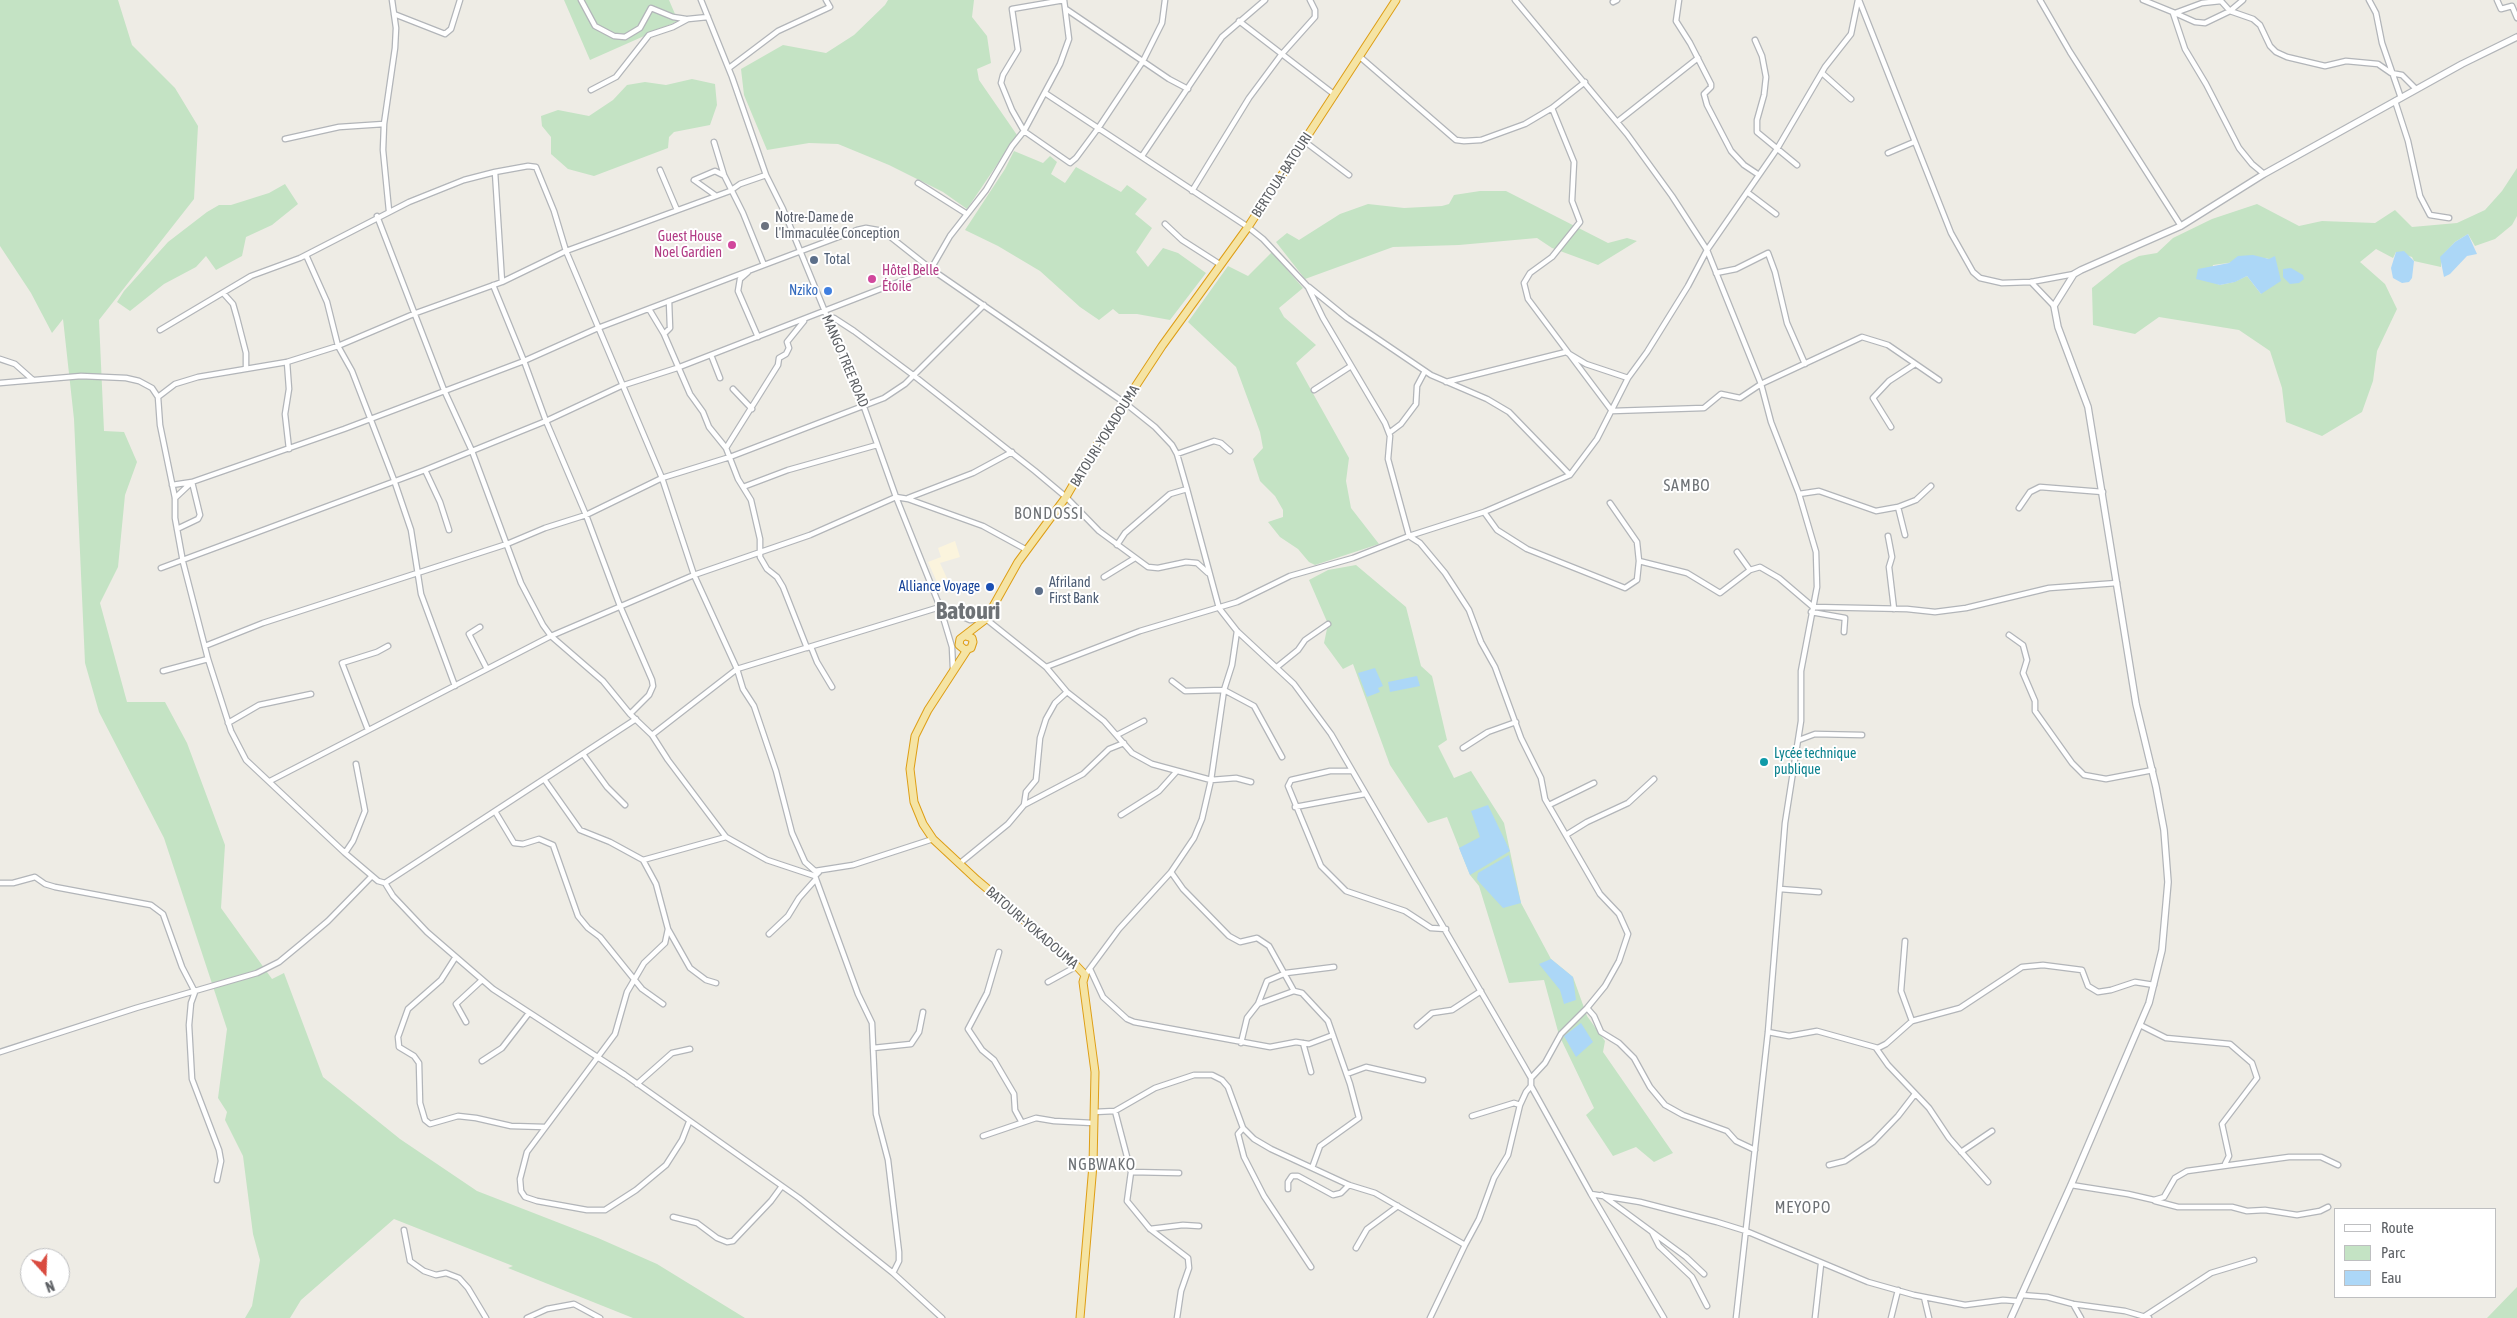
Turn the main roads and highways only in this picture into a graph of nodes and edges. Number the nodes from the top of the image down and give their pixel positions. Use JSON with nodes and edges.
{"nodes":[{"id":1,"x":1396,"y":0,"type":"edge"},
{"id":2,"x":1162,"y":346,"type":"joint"},
{"id":3,"x":969,"y":638,"type":"junction"},
{"id":4,"x":959,"y":645,"type":"junction"},
{"id":5,"x":967,"y":650,"type":"junction"},
{"id":6,"x":955,"y":667,"type":"junction"},
{"id":7,"x":1080,"y":1318,"type":"edge"}],
"edges":[{"from":1,"to":2,"type":"highway","name":"BERTOUA-BATOURI"},
{"from":2,"to":3,"type":"highway","name":"BATOURI-YOKADOUMA"},
{"from":3,"to":4,"type":"highway"},
{"from":3,"to":5,"type":"highway","name":"BATOURI-YOKADOUMA"},
{"from":4,"to":5,"type":"highway"},
{"from":4,"to":6,"type":"highway","name":"BATOURI-YOKADOUMA"},
{"from":5,"to":6,"type":"highway","name":"BATOURI-YOKADOUMA"},
{"from":6,"to":7,"type":"highway","name":"BATOURI-YOKADOUMA"}]}
